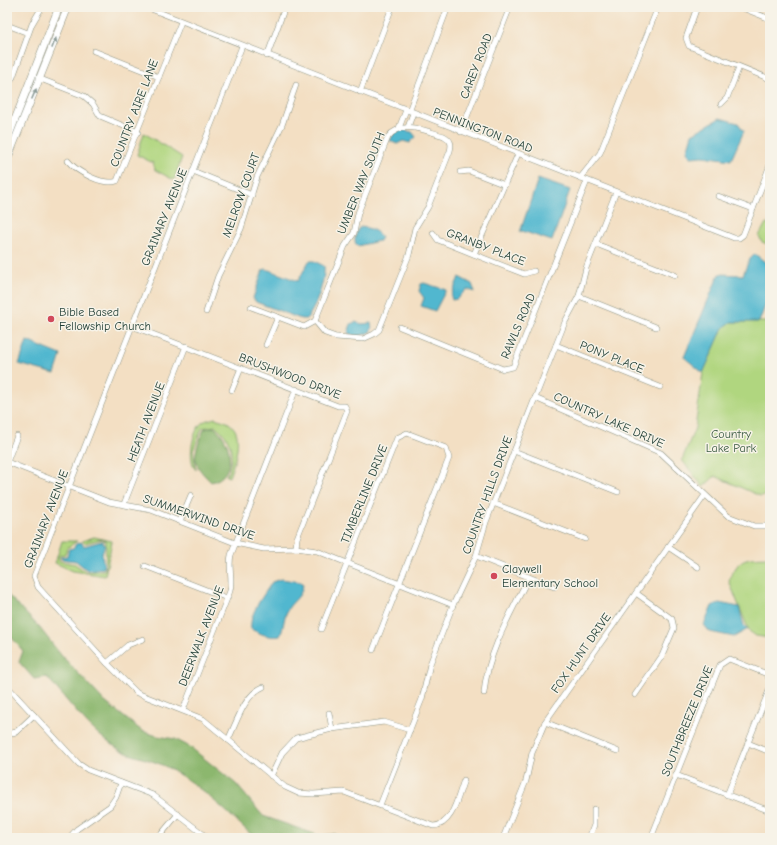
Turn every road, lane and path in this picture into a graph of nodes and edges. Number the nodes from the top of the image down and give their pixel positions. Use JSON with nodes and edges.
{"nodes":[{"id":1,"x":42,"y":7,"type":"edge"},
{"id":2,"x":59,"y":7,"type":"edge"},
{"id":3,"x":68,"y":7,"type":"edge"},
{"id":4,"x":146,"y":7,"type":"edge"},
{"id":5,"x":285,"y":7,"type":"edge"},
{"id":6,"x":392,"y":7,"type":"edge"},
{"id":7,"x":448,"y":7,"type":"edge"},
{"id":8,"x":510,"y":7,"type":"edge"},
{"id":9,"x":658,"y":7,"type":"edge"},
{"id":10,"x":698,"y":7,"type":"edge"},
{"id":11,"x":740,"y":7,"type":"edge"},
{"id":12,"x":770,"y":19,"type":"edge"},
{"id":13,"x":181,"y":22,"type":"junction"},
{"id":14,"x":7,"y":26,"type":"edge"},
{"id":15,"x":28,"y":33,"type":"junction"},
{"id":16,"x":242,"y":46,"type":"junction"},
{"id":17,"x":94,"y":51,"type":"dead end"},
{"id":18,"x":266,"y":56,"type":"junction"},
{"id":19,"x":739,"y":67,"type":"junction"},
{"id":20,"x":33,"y":76,"type":"junction"},
{"id":21,"x":40,"y":78,"type":"junction"},
{"id":22,"x":159,"y":78,"type":"junction"},
{"id":23,"x":770,"y":79,"type":"edge"},
{"id":24,"x":7,"y":85,"type":"edge"},
{"id":25,"x":296,"y":85,"type":"dead end"},
{"id":26,"x":360,"y":92,"type":"junction"},
{"id":27,"x":721,"y":104,"type":"dead end"},
{"id":28,"x":409,"y":112,"type":"junction"},
{"id":29,"x":408,"y":127,"type":"junction"},
{"id":30,"x":399,"y":128,"type":"junction"},
{"id":31,"x":138,"y":132,"type":"junction"},
{"id":32,"x":461,"y":132,"type":"junction"},
{"id":33,"x":7,"y":140,"type":"edge"},
{"id":34,"x":518,"y":154,"type":"junction"},
{"id":35,"x":7,"y":160,"type":"edge"},
{"id":36,"x":68,"y":161,"type":"dead end"},
{"id":37,"x":770,"y":165,"type":"edge"},
{"id":38,"x":193,"y":171,"type":"junction"},
{"id":39,"x":460,"y":172,"type":"dead end"},
{"id":40,"x":580,"y":178,"type":"junction"},
{"id":41,"x":587,"y":181,"type":"junction"},
{"id":42,"x":505,"y":185,"type":"junction"},
{"id":43,"x":616,"y":192,"type":"junction"},
{"id":44,"x":252,"y":195,"type":"junction"},
{"id":45,"x":718,"y":196,"type":"dead end"},
{"id":46,"x":753,"y":209,"type":"junction"},
{"id":47,"x":433,"y":233,"type":"dead end"},
{"id":48,"x":596,"y":244,"type":"junction"},
{"id":49,"x":474,"y":254,"type":"junction"},
{"id":50,"x":534,"y":271,"type":"dead end"},
{"id":51,"x":675,"y":275,"type":"dead end"},
{"id":52,"x":579,"y":296,"type":"junction"},
{"id":53,"x":252,"y":307,"type":"dead end"},
{"id":54,"x":206,"y":312,"type":"dead end"},
{"id":55,"x":278,"y":317,"type":"junction"},
{"id":56,"x":315,"y":321,"type":"junction"},
{"id":57,"x":132,"y":326,"type":"junction"},
{"id":58,"x":400,"y":327,"type":"dead end"},
{"id":59,"x":656,"y":327,"type":"dead end"},
{"id":60,"x":266,"y":345,"type":"dead end"},
{"id":61,"x":186,"y":346,"type":"junction"},
{"id":62,"x":556,"y":346,"type":"junction"},
{"id":63,"x":241,"y":368,"type":"junction"},
{"id":64,"x":660,"y":387,"type":"dead end"},
{"id":65,"x":296,"y":389,"type":"junction"},
{"id":66,"x":232,"y":390,"type":"dead end"},
{"id":67,"x":535,"y":398,"type":"junction"},
{"id":68,"x":17,"y":436,"type":"dead end"},
{"id":69,"x":514,"y":451,"type":"junction"},
{"id":70,"x":7,"y":462,"type":"edge"},
{"id":71,"x":69,"y":487,"type":"junction"},
{"id":72,"x":618,"y":492,"type":"dead end"},
{"id":73,"x":191,"y":495,"type":"dead end"},
{"id":74,"x":705,"y":495,"type":"junction"},
{"id":75,"x":493,"y":503,"type":"junction"},
{"id":76,"x":124,"y":504,"type":"junction"},
{"id":77,"x":180,"y":521,"type":"junction"},
{"id":78,"x":770,"y":526,"type":"edge"},
{"id":79,"x":585,"y":539,"type":"dead end"},
{"id":80,"x":236,"y":543,"type":"junction"},
{"id":81,"x":668,"y":547,"type":"junction"},
{"id":82,"x":296,"y":548,"type":"junction"},
{"id":83,"x":476,"y":556,"type":"junction"},
{"id":84,"x":348,"y":563,"type":"junction"},
{"id":85,"x":145,"y":566,"type":"dead end"},
{"id":86,"x":698,"y":567,"type":"dead end"},
{"id":87,"x":529,"y":577,"type":"junction"},
{"id":88,"x":400,"y":584,"type":"junction"},
{"id":89,"x":554,"y":587,"type":"dead end"},
{"id":90,"x":636,"y":593,"type":"junction"},
{"id":91,"x":227,"y":598,"type":"junction"},
{"id":92,"x":453,"y":605,"type":"junction"},
{"id":93,"x":321,"y":629,"type":"dead end"},
{"id":94,"x":143,"y":638,"type":"dead end"},
{"id":95,"x":373,"y":650,"type":"dead end"},
{"id":96,"x":107,"y":664,"type":"junction"},
{"id":97,"x":770,"y":681,"type":"edge"},
{"id":98,"x":7,"y":686,"type":"edge"},
{"id":99,"x":263,"y":688,"type":"dead end"},
{"id":100,"x":770,"y":688,"type":"edge"},
{"id":101,"x":484,"y":693,"type":"dead end"},
{"id":102,"x":636,"y":695,"type":"dead end"},
{"id":103,"x":183,"y":710,"type":"junction"},
{"id":104,"x":329,"y":713,"type":"dead end"},
{"id":105,"x":34,"y":715,"type":"junction"},
{"id":106,"x":545,"y":722,"type":"junction"},
{"id":107,"x":332,"y":729,"type":"junction"},
{"id":108,"x":410,"y":730,"type":"junction"},
{"id":109,"x":7,"y":734,"type":"edge"},
{"id":110,"x":228,"y":740,"type":"junction"},
{"id":111,"x":748,"y":743,"type":"junction"},
{"id":112,"x":617,"y":751,"type":"dead end"},
{"id":113,"x":770,"y":752,"type":"edge"},
{"id":114,"x":676,"y":775,"type":"junction"},
{"id":115,"x":271,"y":776,"type":"junction"},
{"id":116,"x":464,"y":780,"type":"dead end"},
{"id":117,"x":121,"y":783,"type":"junction"},
{"id":118,"x":727,"y":795,"type":"junction"},
{"id":119,"x":380,"y":805,"type":"junction"},
{"id":120,"x":594,"y":809,"type":"dead end"},
{"id":121,"x":770,"y":811,"type":"edge"},
{"id":122,"x":178,"y":814,"type":"junction"},
{"id":123,"x":69,"y":838,"type":"edge"},
{"id":124,"x":158,"y":838,"type":"edge"},
{"id":125,"x":208,"y":838,"type":"edge"},
{"id":126,"x":503,"y":838,"type":"edge"},
{"id":127,"x":589,"y":838,"type":"edge"},
{"id":128,"x":651,"y":838,"type":"edge"}],
"edges":[{"from":1,"to":15,"type":"street"},
{"from":2,"to":20,"type":"main road"},
{"from":21,"to":3,"type":"main road","one_way":true},
{"from":4,"to":13,"type":"street","name":"PENNINGTON ROAD"},
{"from":5,"to":18,"type":"street"},
{"from":6,"to":26,"type":"street"},
{"from":7,"to":28,"type":"street"},
{"from":8,"to":32,"type":"street","name":"CAREY ROAD"},
{"from":9,"to":40,"type":"street"},
{"from":10,"to":19,"type":"street"},
{"from":11,"to":12,"type":"street"},
{"from":13,"to":16,"type":"street","name":"PENNINGTON ROAD"},
{"from":13,"to":22,"type":"street","name":"COUNTRY AIRE LANE"},
{"from":14,"to":15,"type":"street"},
{"from":15,"to":24,"type":"street"},
{"from":16,"to":18,"type":"street","name":"PENNINGTON ROAD"},
{"from":16,"to":38,"type":"street","name":"GRAINARY AVENUE"},
{"from":17,"to":22,"type":"street"},
{"from":18,"to":26,"type":"street","name":"PENNINGTON ROAD"},
{"from":19,"to":23,"type":"street"},
{"from":19,"to":27,"type":"street"},
{"from":20,"to":21,"type":"street"},
{"from":20,"to":33,"type":"main road"},
{"from":21,"to":31,"type":"street"},
{"from":35,"to":21,"type":"main road","one_way":true},
{"from":22,"to":31,"type":"street","name":"COUNTRY AIRE LANE"},
{"from":25,"to":44,"type":"street","name":"MELROW COURT"},
{"from":26,"to":28,"type":"street","name":"PENNINGTON ROAD"},
{"from":28,"to":29,"type":"street"},
{"from":28,"to":30,"type":"street"},
{"from":28,"to":32,"type":"street","name":"PENNINGTON ROAD"},
{"from":29,"to":30,"type":"street","name":"UMBER WAY SOUTH"},
{"from":29,"to":56,"type":"street"},
{"from":30,"to":56,"type":"street","name":"UMBER WAY SOUTH"},
{"from":31,"to":36,"type":"street","name":"COUNTRY AIRE LANE"},
{"from":32,"to":34,"type":"street","name":"PENNINGTON ROAD"},
{"from":34,"to":40,"type":"street","name":"PENNINGTON ROAD"},
{"from":34,"to":42,"type":"street"},
{"from":37,"to":46,"type":"street","name":"PENNINGTON ROAD"},
{"from":38,"to":44,"type":"street"},
{"from":38,"to":57,"type":"street","name":"GRAINARY AVENUE"},
{"from":39,"to":42,"type":"street"},
{"from":40,"to":41,"type":"street","name":"PENNINGTON ROAD"},
{"from":41,"to":43,"type":"street","name":"PENNINGTON ROAD"},
{"from":41,"to":58,"type":"street","name":"RAWLS ROAD"},
{"from":42,"to":49,"type":"street"},
{"from":43,"to":46,"type":"street","name":"PENNINGTON ROAD"},
{"from":43,"to":48,"type":"street","name":"COUNTRY HILLS DRIVE"},
{"from":44,"to":54,"type":"street","name":"MELROW COURT"},
{"from":45,"to":46,"type":"street"},
{"from":47,"to":49,"type":"street","name":"GRANBY PLACE"},
{"from":48,"to":51,"type":"street"},
{"from":48,"to":52,"type":"street","name":"COUNTRY HILLS DRIVE"},
{"from":49,"to":50,"type":"street","name":"GRANBY PLACE"},
{"from":52,"to":59,"type":"street"},
{"from":52,"to":62,"type":"street","name":"COUNTRY HILLS DRIVE"},
{"from":53,"to":55,"type":"street"},
{"from":55,"to":56,"type":"street"},
{"from":55,"to":60,"type":"street"},
{"from":57,"to":61,"type":"street","name":"BRUSHWOOD DRIVE"},
{"from":57,"to":71,"type":"street","name":"GRAINARY AVENUE"},
{"from":61,"to":63,"type":"street","name":"BRUSHWOOD DRIVE"},
{"from":61,"to":76,"type":"street","name":"HEATH AVENUE"},
{"from":62,"to":64,"type":"street","name":"PONY PLACE"},
{"from":62,"to":67,"type":"street","name":"COUNTRY HILLS DRIVE"},
{"from":63,"to":65,"type":"street","name":"BRUSHWOOD DRIVE"},
{"from":63,"to":66,"type":"street"},
{"from":65,"to":80,"type":"street","name":"DEERWALK AVENUE"},
{"from":65,"to":82,"type":"street","name":"BRUSHWOOD DRIVE"},
{"from":67,"to":69,"type":"street","name":"COUNTRY HILLS DRIVE"},
{"from":67,"to":74,"type":"street","name":"COUNTRY LAKE DRIVE"},
{"from":68,"to":70,"type":"street"},
{"from":69,"to":72,"type":"street"},
{"from":69,"to":75,"type":"street","name":"COUNTRY HILLS DRIVE"},
{"from":70,"to":71,"type":"street","name":"SUMMERWIND DRIVE"},
{"from":71,"to":76,"type":"street","name":"SUMMERWIND DRIVE"},
{"from":71,"to":96,"type":"street","name":"GRAINARY AVENUE"},
{"from":73,"to":77,"type":"street"},
{"from":74,"to":78,"type":"street","name":"COUNTRY LAKE DRIVE"},
{"from":74,"to":81,"type":"street","name":"FOX HUNT DRIVE"},
{"from":75,"to":79,"type":"street"},
{"from":75,"to":83,"type":"street","name":"COUNTRY HILLS DRIVE"},
{"from":76,"to":77,"type":"street","name":"SUMMERWIND DRIVE"},
{"from":77,"to":80,"type":"street","name":"SUMMERWIND DRIVE"},
{"from":80,"to":82,"type":"street","name":"SUMMERWIND DRIVE"},
{"from":80,"to":91,"type":"street","name":"DEERWALK AVENUE"},
{"from":81,"to":86,"type":"street"},
{"from":81,"to":90,"type":"street","name":"FOX HUNT DRIVE"},
{"from":82,"to":84,"type":"street","name":"SUMMERWIND DRIVE"},
{"from":83,"to":87,"type":"street"},
{"from":83,"to":92,"type":"street","name":"COUNTRY HILLS DRIVE"},
{"from":84,"to":88,"type":"street","name":"SUMMERWIND DRIVE"},
{"from":84,"to":88,"type":"street","name":"TIMBERLINE DRIVE"},
{"from":84,"to":93,"type":"street","name":"TIMBERLINE DRIVE"},
{"from":85,"to":91,"type":"street"},
{"from":87,"to":89,"type":"street"},
{"from":87,"to":101,"type":"street"},
{"from":88,"to":92,"type":"street","name":"SUMMERWIND DRIVE"},
{"from":88,"to":95,"type":"street","name":"TIMBERLINE DRIVE"},
{"from":90,"to":102,"type":"street"},
{"from":90,"to":106,"type":"street","name":"FOX HUNT DRIVE"},
{"from":91,"to":103,"type":"street","name":"DEERWALK AVENUE"},
{"from":92,"to":108,"type":"street","name":"COUNTRY HILLS DRIVE"},
{"from":94,"to":96,"type":"street"},
{"from":96,"to":103,"type":"street","name":"GRAINARY AVENUE"},
{"from":97,"to":114,"type":"street","name":"SOUTHBREEZE DRIVE"},
{"from":98,"to":105,"type":"street"},
{"from":99,"to":110,"type":"street"},
{"from":100,"to":111,"type":"street"},
{"from":103,"to":110,"type":"street","name":"GRAINARY AVENUE"},
{"from":104,"to":107,"type":"street"},
{"from":105,"to":109,"type":"street"},
{"from":105,"to":117,"type":"street"},
{"from":106,"to":112,"type":"street"},
{"from":106,"to":126,"type":"street","name":"FOX HUNT DRIVE"},
{"from":107,"to":108,"type":"street"},
{"from":107,"to":115,"type":"street"},
{"from":108,"to":119,"type":"street","name":"COUNTRY HILLS DRIVE"},
{"from":110,"to":115,"type":"street","name":"GRAINARY AVENUE"},
{"from":111,"to":113,"type":"street"},
{"from":111,"to":118,"type":"street"},
{"from":114,"to":118,"type":"street"},
{"from":114,"to":128,"type":"street","name":"SOUTHBREEZE DRIVE"},
{"from":115,"to":119,"type":"street","name":"GRAINARY AVENUE"},
{"from":116,"to":119,"type":"street","name":"GRAINARY AVENUE"},
{"from":117,"to":122,"type":"street"},
{"from":117,"to":123,"type":"street"},
{"from":118,"to":121,"type":"street"},
{"from":120,"to":127,"type":"street"},
{"from":122,"to":124,"type":"street"},
{"from":122,"to":125,"type":"street"}]}
